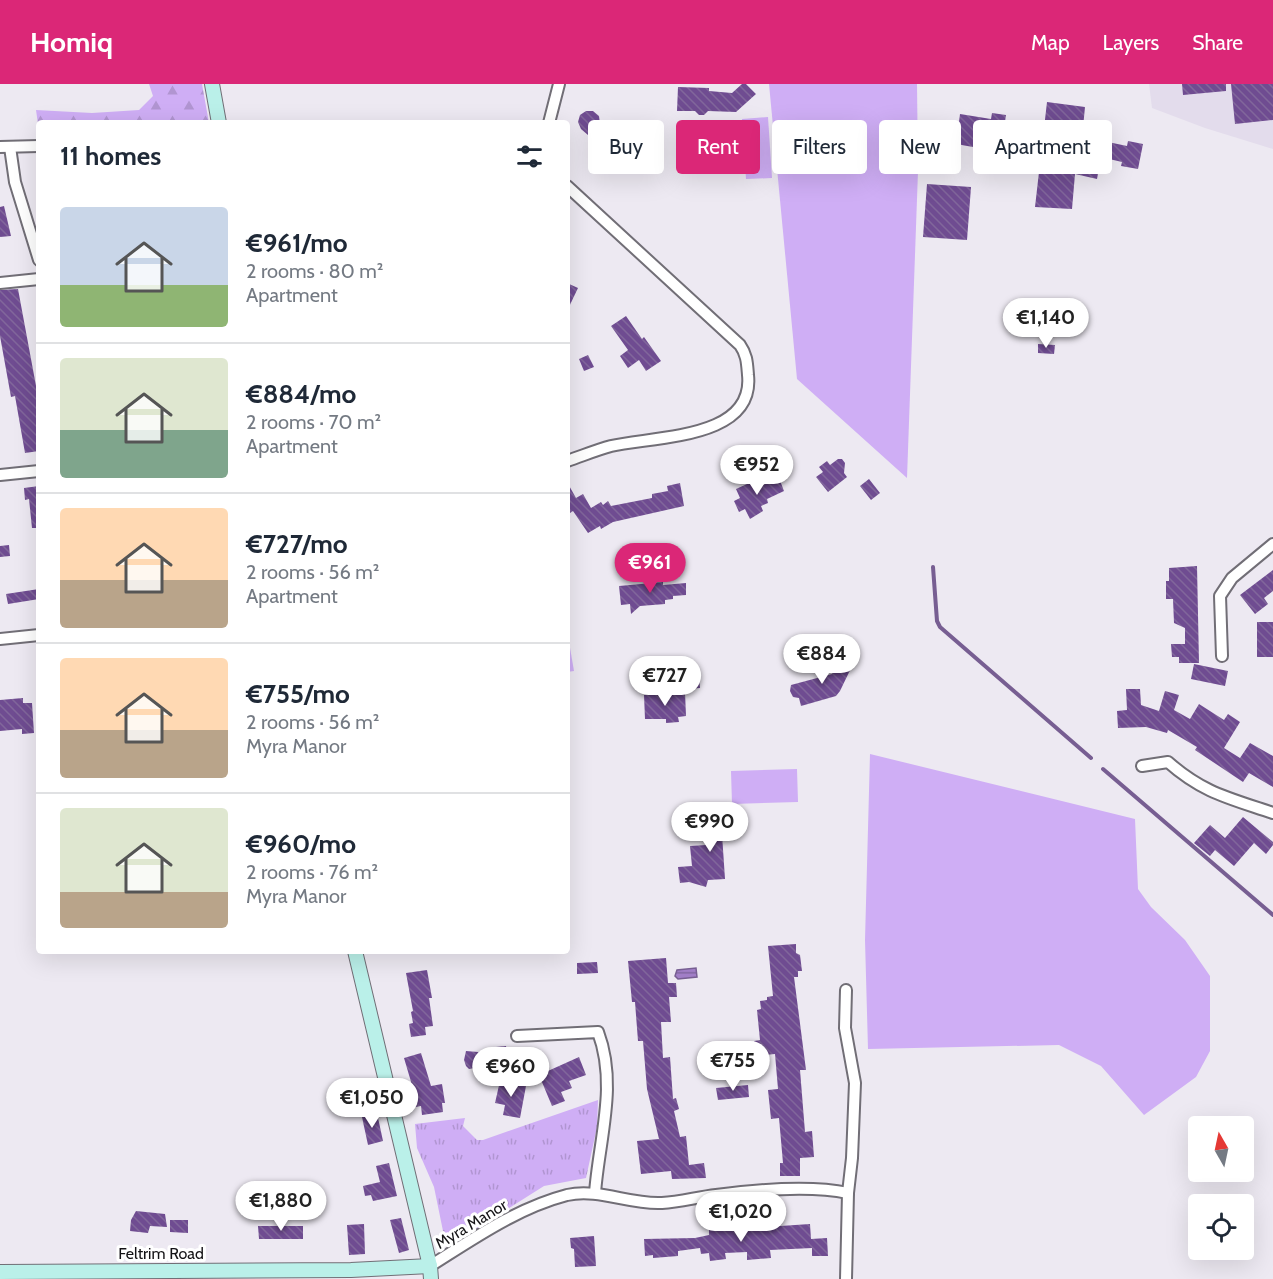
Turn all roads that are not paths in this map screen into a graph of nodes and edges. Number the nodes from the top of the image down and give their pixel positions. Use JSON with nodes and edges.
{"nodes":[{"id":1,"x":212,"y":84,"type":"edge"},
{"id":2,"x":559,"y":84,"type":"edge"},
{"id":3,"x":218,"y":120,"type":"edge"},
{"id":4,"x":550,"y":120,"type":"edge"},
{"id":5,"x":36,"y":146,"type":"edge"},
{"id":6,"x":5,"y":147,"type":"edge"},
{"id":7,"x":570,"y":189,"type":"edge"},
{"id":8,"x":36,"y":250,"type":"edge"},
{"id":9,"x":36,"y":279,"type":"edge"},
{"id":10,"x":0,"y":283,"type":"edge"},
{"id":11,"x":570,"y":460,"type":"edge"},
{"id":12,"x":36,"y":471,"type":"edge"},
{"id":13,"x":0,"y":475,"type":"edge"},
{"id":14,"x":1273,"y":544,"type":"edge"},
{"id":15,"x":36,"y":635,"type":"edge"},
{"id":16,"x":0,"y":639,"type":"edge"},
{"id":17,"x":1222,"y":656,"type":"dead end"},
{"id":18,"x":1142,"y":766,"type":"dead end"},
{"id":19,"x":1273,"y":813,"type":"edge"},
{"id":20,"x":356,"y":954,"type":"edge"},
{"id":21,"x":846,"y":990,"type":"dead end"},
{"id":22,"x":517,"y":1036,"type":"dead end"},
{"id":23,"x":595,"y":1193,"type":"junction"},
{"id":24,"x":848,"y":1193,"type":"junction"},
{"id":25,"x":0,"y":1272,"type":"edge"},
{"id":26,"x":431,"y":1272,"type":"edge"},
{"id":27,"x":846,"y":1279,"type":"edge"}],
"edges":[{"from":1,"to":3,"type":"street"},
{"from":2,"to":4,"type":"street"},
{"from":5,"to":6,"type":"street"},
{"from":6,"to":8,"type":"street"},
{"from":7,"to":11,"type":"street"},
{"from":9,"to":10,"type":"street"},
{"from":12,"to":13,"type":"street"},
{"from":14,"to":17,"type":"street"},
{"from":15,"to":16,"type":"street"},
{"from":18,"to":19,"type":"street"},
{"from":20,"to":26,"type":"street"},
{"from":21,"to":24,"type":"street"},
{"from":22,"to":23,"type":"street"},
{"from":23,"to":24,"type":"street","name":"Myra Manor"},
{"from":23,"to":26,"type":"street","name":"Myra Manor"},
{"from":24,"to":27,"type":"street"},
{"from":25,"to":26,"type":"street","name":"Feltrim Road"}]}
